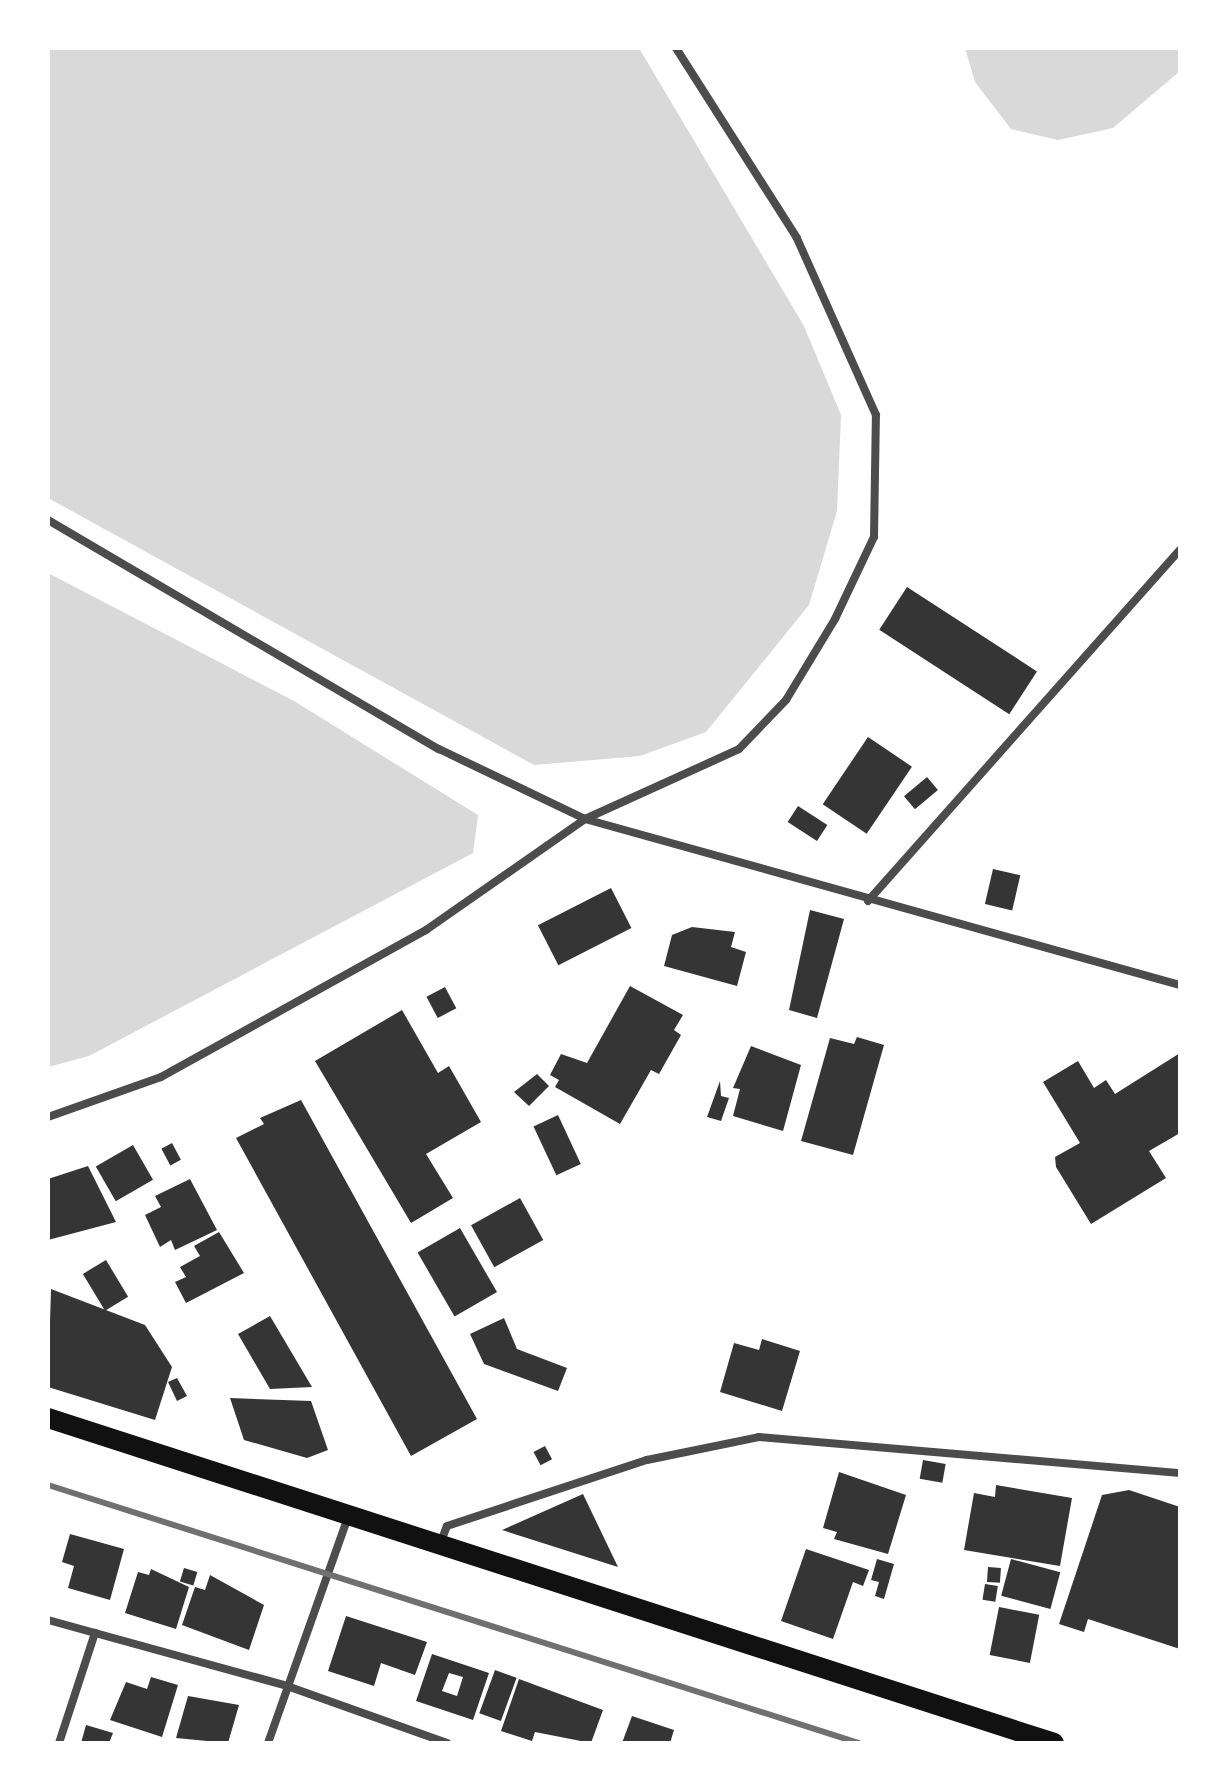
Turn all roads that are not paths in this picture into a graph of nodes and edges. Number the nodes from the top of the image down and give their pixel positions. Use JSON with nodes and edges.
{"nodes":[{"id":1,"x":676,"y":48,"type":"edge"},
{"id":2,"x":48,"y":520,"type":"edge"},
{"id":3,"x":1180,"y":550,"type":"edge"},
{"id":4,"x":585,"y":819,"type":"junction"},
{"id":5,"x":868,"y":901,"type":"junction"},
{"id":6,"x":1180,"y":985,"type":"edge"},
{"id":7,"x":48,"y":1117,"type":"edge"},
{"id":8,"x":48,"y":1418,"type":"edge"},
{"id":9,"x":1180,"y":1473,"type":"edge"},
{"id":10,"x":349,"y":1514,"type":"junction"},
{"id":11,"x":440,"y":1545,"type":"junction"},
{"id":12,"x":48,"y":1620,"type":"edge"},
{"id":13,"x":95,"y":1633,"type":"junction"},
{"id":14,"x":287,"y":1686,"type":"junction"},
{"id":15,"x":59,"y":1743,"type":"edge"},
{"id":16,"x":268,"y":1743,"type":"edge"},
{"id":17,"x":447,"y":1743,"type":"edge"},
{"id":18,"x":1054,"y":1743,"type":"edge"}],
"edges":[{"from":1,"to":4,"type":"street"},
{"from":2,"to":4,"type":"street"},
{"from":3,"to":5,"type":"street"},
{"from":4,"to":5,"type":"street"},
{"from":4,"to":7,"type":"street"},
{"from":5,"to":6,"type":"street"},
{"from":8,"to":10,"type":"main road"},
{"from":9,"to":11,"type":"street"},
{"from":10,"to":11,"type":"main road"},
{"from":10,"to":14,"type":"street"},
{"from":11,"to":18,"type":"main road"},
{"from":12,"to":13,"type":"street"},
{"from":13,"to":14,"type":"street"},
{"from":13,"to":15,"type":"street"},
{"from":14,"to":16,"type":"street"},
{"from":14,"to":17,"type":"street"}]}
